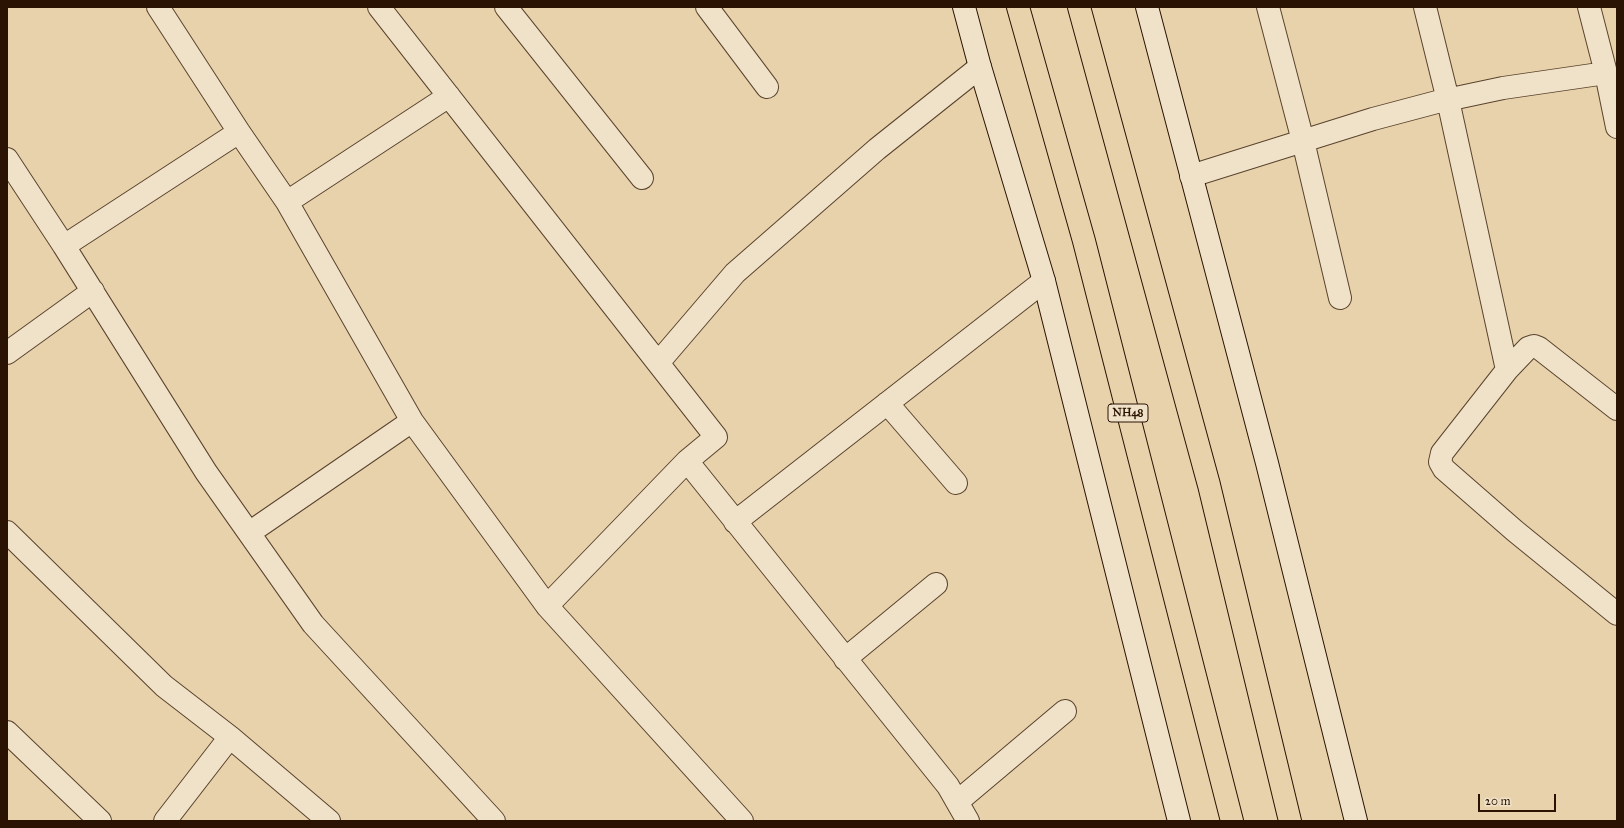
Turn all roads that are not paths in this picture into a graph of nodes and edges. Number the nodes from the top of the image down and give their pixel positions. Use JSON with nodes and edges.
{"nodes":[{"id":1,"x":158,"y":7,"type":"edge"},
{"id":2,"x":379,"y":7,"type":"edge"},
{"id":3,"x":506,"y":7,"type":"edge"},
{"id":4,"x":707,"y":7,"type":"edge"},
{"id":5,"x":964,"y":7,"type":"edge"},
{"id":6,"x":1018,"y":7,"type":"edge"},
{"id":7,"x":1079,"y":7,"type":"edge"},
{"id":8,"x":1147,"y":7,"type":"edge"},
{"id":9,"x":1268,"y":7,"type":"edge"},
{"id":10,"x":1425,"y":7,"type":"edge"},
{"id":11,"x":1589,"y":7,"type":"edge"},
{"id":12,"x":980,"y":67,"type":"junction"},
{"id":13,"x":1606,"y":72,"type":"junction"},
{"id":14,"x":767,"y":87,"type":"dead end"},
{"id":15,"x":449,"y":96,"type":"junction"},
{"id":16,"x":1448,"y":100,"type":"junction"},
{"id":17,"x":1617,"y":127,"type":"edge"},
{"id":18,"x":239,"y":132,"type":"junction"},
{"id":19,"x":1303,"y":140,"type":"junction"},
{"id":20,"x":7,"y":159,"type":"edge"},
{"id":21,"x":1191,"y":176,"type":"junction"},
{"id":22,"x":642,"y":178,"type":"dead end"},
{"id":23,"x":287,"y":202,"type":"junction"},
{"id":24,"x":64,"y":246,"type":"junction"},
{"id":25,"x":1044,"y":281,"type":"junction"},
{"id":26,"x":93,"y":291,"type":"junction"},
{"id":27,"x":1340,"y":298,"type":"dead end"},
{"id":28,"x":7,"y":353,"type":"edge"},
{"id":29,"x":658,"y":364,"type":"junction"},
{"id":30,"x":1507,"y":370,"type":"junction"},
{"id":31,"x":887,"y":403,"type":"junction"},
{"id":32,"x":1617,"y":409,"type":"edge"},
{"id":33,"x":412,"y":421,"type":"junction"},
{"id":34,"x":687,"y":461,"type":"junction"},
{"id":35,"x":956,"y":483,"type":"dead end"},
{"id":36,"x":735,"y":522,"type":"junction"},
{"id":37,"x":7,"y":532,"type":"edge"},
{"id":38,"x":249,"y":533,"type":"junction"},
{"id":39,"x":936,"y":584,"type":"dead end"},
{"id":40,"x":548,"y":606,"type":"junction"},
{"id":41,"x":1617,"y":614,"type":"edge"},
{"id":42,"x":845,"y":659,"type":"junction"},
{"id":43,"x":1065,"y":711,"type":"dead end"},
{"id":44,"x":7,"y":732,"type":"edge"},
{"id":45,"x":230,"y":737,"type":"junction"},
{"id":46,"x":957,"y":802,"type":"junction"},
{"id":47,"x":100,"y":821,"type":"edge"},
{"id":48,"x":165,"y":821,"type":"edge"},
{"id":49,"x":329,"y":821,"type":"edge"},
{"id":50,"x":494,"y":821,"type":"edge"},
{"id":51,"x":742,"y":821,"type":"edge"},
{"id":52,"x":968,"y":821,"type":"edge"},
{"id":53,"x":1179,"y":821,"type":"edge"},
{"id":54,"x":1232,"y":821,"type":"edge"},
{"id":55,"x":1290,"y":821,"type":"edge"},
{"id":56,"x":1356,"y":821,"type":"edge"}],
"edges":[{"from":1,"to":18,"type":"street"},
{"from":2,"to":15,"type":"street"},
{"from":3,"to":22,"type":"street"},
{"from":4,"to":14,"type":"street"},
{"from":5,"to":12,"type":"street"},
{"from":6,"to":54,"type":"highway","number":"NH48"},
{"from":7,"to":55,"type":"highway"},
{"from":8,"to":21,"type":"street"},
{"from":9,"to":19,"type":"street"},
{"from":10,"to":16,"type":"street"},
{"from":11,"to":13,"type":"street"},
{"from":12,"to":25,"type":"street"},
{"from":12,"to":29,"type":"street"},
{"from":13,"to":16,"type":"street"},
{"from":13,"to":17,"type":"street"},
{"from":15,"to":23,"type":"street"},
{"from":15,"to":29,"type":"street"},
{"from":16,"to":19,"type":"street"},
{"from":16,"to":30,"type":"street"},
{"from":18,"to":23,"type":"street"},
{"from":18,"to":24,"type":"street"},
{"from":19,"to":21,"type":"street"},
{"from":19,"to":27,"type":"street"},
{"from":20,"to":24,"type":"street"},
{"from":21,"to":56,"type":"street"},
{"from":23,"to":33,"type":"street"},
{"from":24,"to":26,"type":"street"},
{"from":25,"to":31,"type":"street"},
{"from":25,"to":53,"type":"street"},
{"from":26,"to":28,"type":"street"},
{"from":26,"to":38,"type":"street"},
{"from":29,"to":34,"type":"street"},
{"from":30,"to":32,"type":"street"},
{"from":30,"to":41,"type":"street"},
{"from":31,"to":35,"type":"street"},
{"from":31,"to":36,"type":"street"},
{"from":33,"to":38,"type":"street"},
{"from":33,"to":40,"type":"street"},
{"from":34,"to":36,"type":"street"},
{"from":34,"to":40,"type":"street"},
{"from":36,"to":42,"type":"street"},
{"from":37,"to":45,"type":"street"},
{"from":38,"to":50,"type":"street"},
{"from":39,"to":42,"type":"street"},
{"from":40,"to":51,"type":"street"},
{"from":42,"to":46,"type":"street"},
{"from":43,"to":46,"type":"street"},
{"from":44,"to":47,"type":"street"},
{"from":45,"to":48,"type":"street"},
{"from":45,"to":49,"type":"street"},
{"from":46,"to":52,"type":"street"}]}
